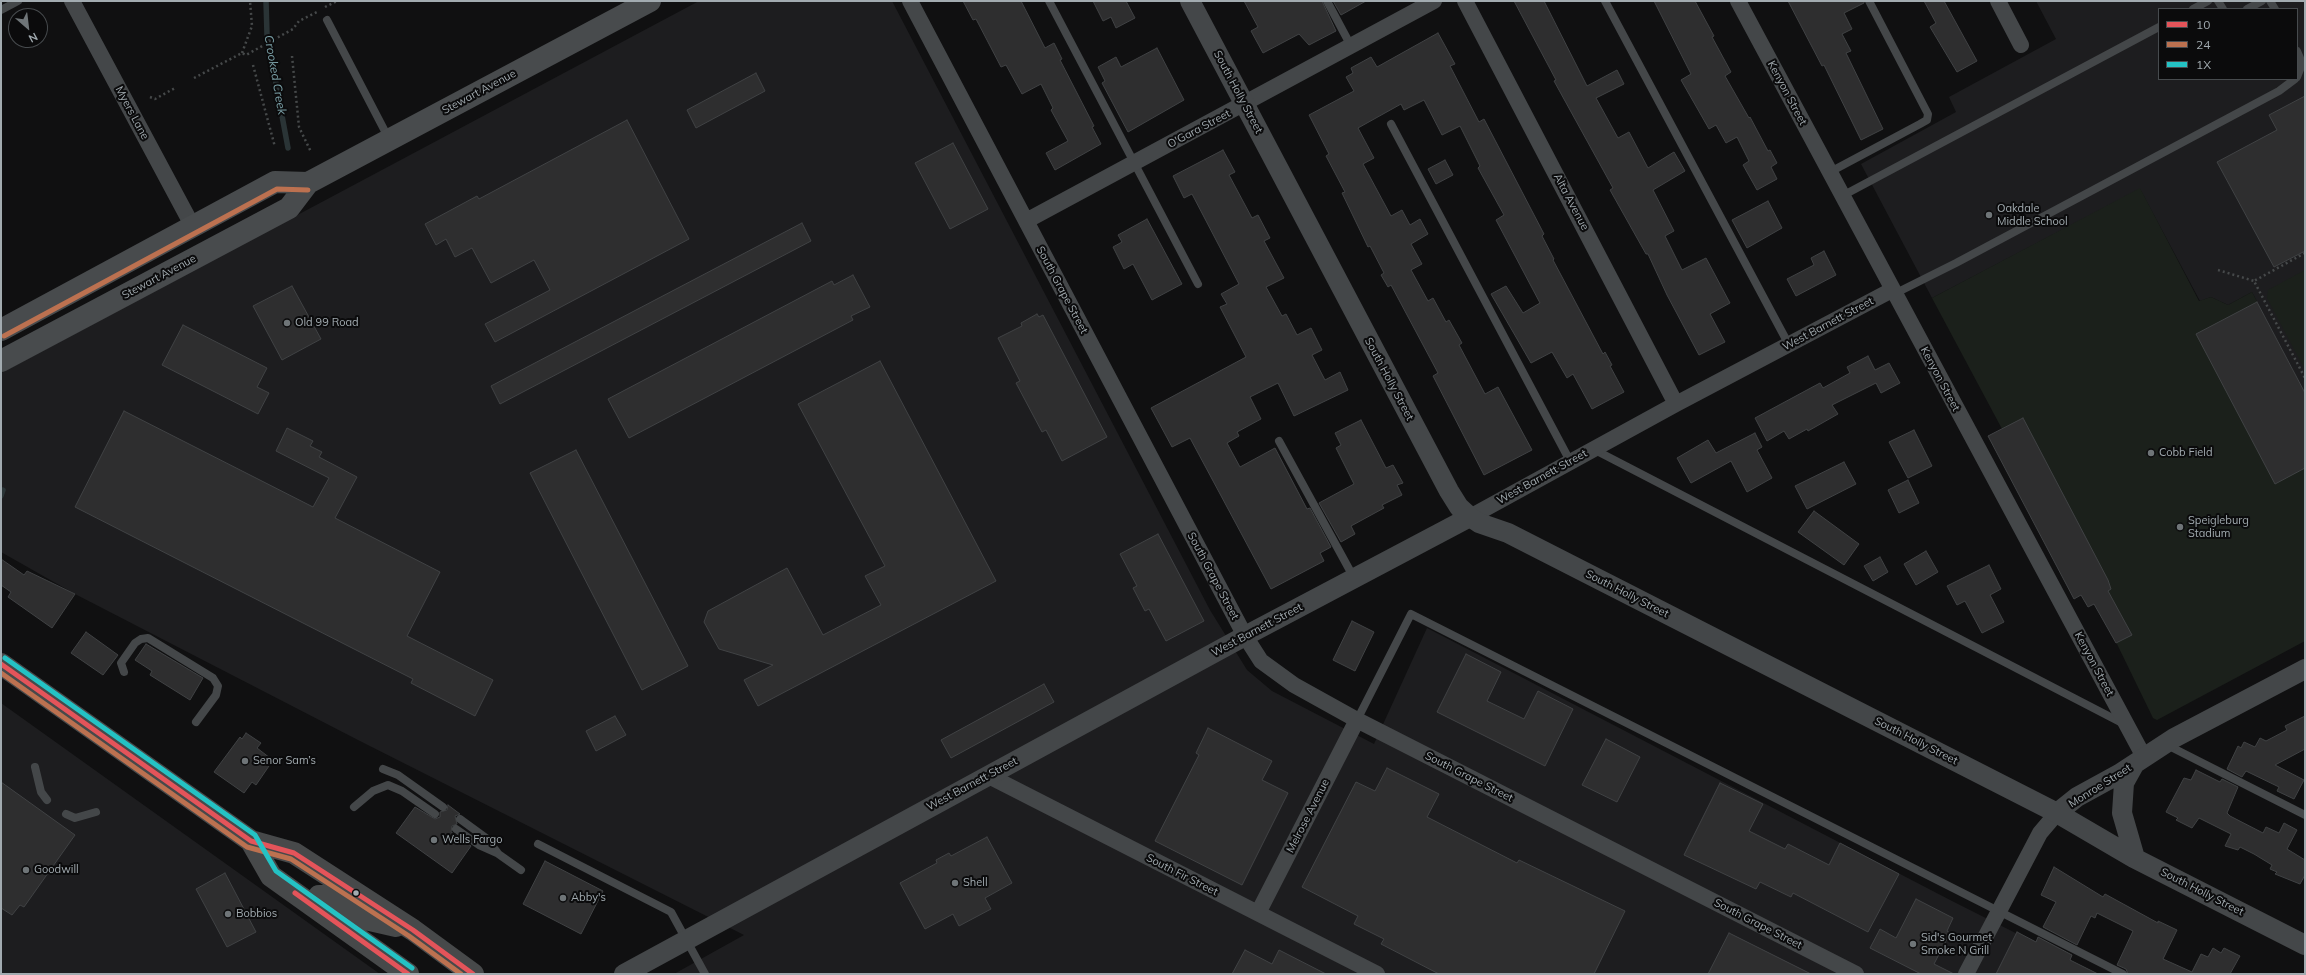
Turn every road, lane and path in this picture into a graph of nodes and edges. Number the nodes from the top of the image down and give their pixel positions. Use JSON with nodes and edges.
{"nodes":[{"id":1,"x":18,"y":1,"type":"edge"},
{"id":2,"x":72,"y":1,"type":"edge"},
{"id":3,"x":250,"y":1,"type":"edge"},
{"id":4,"x":337,"y":1,"type":"edge"},
{"id":5,"x":650,"y":1,"type":"edge"},
{"id":6,"x":910,"y":1,"type":"edge"},
{"id":7,"x":1049,"y":1,"type":"edge"},
{"id":8,"x":1190,"y":1,"type":"edge"},
{"id":9,"x":1327,"y":1,"type":"edge"},
{"id":10,"x":1434,"y":1,"type":"edge"},
{"id":11,"x":1465,"y":1,"type":"edge"},
{"id":12,"x":1605,"y":1,"type":"edge"},
{"id":13,"x":1738,"y":1,"type":"edge"},
{"id":14,"x":1869,"y":1,"type":"edge"},
{"id":15,"x":1998,"y":1,"type":"edge"},
{"id":16,"x":2208,"y":1,"type":"edge"},
{"id":17,"x":2262,"y":1,"type":"edge"},
{"id":18,"x":2195,"y":8,"type":"edge"},
{"id":19,"x":2249,"y":8,"type":"edge"},
{"id":20,"x":1,"y":10,"type":"edge"},
{"id":21,"x":326,"y":20,"type":"dead end"},
{"id":22,"x":2158,"y":28,"type":"edge"},
{"id":23,"x":2021,"y":45,"type":"dead end"},
{"id":24,"x":1351,"y":46,"type":"junction"},
{"id":25,"x":242,"y":53,"type":"junction"},
{"id":26,"x":2298,"y":53,"type":"edge"},
{"id":27,"x":292,"y":56,"type":"dead end"},
{"id":28,"x":253,"y":65,"type":"dead end"},
{"id":29,"x":2298,"y":74,"type":"edge"},
{"id":30,"x":194,"y":78,"type":"dead end"},
{"id":31,"x":2293,"y":80,"type":"edge"},
{"id":32,"x":175,"y":88,"type":"dead end"},
{"id":33,"x":150,"y":97,"type":"dead end"},
{"id":34,"x":1244,"y":104,"type":"junction"},
{"id":35,"x":1391,"y":124,"type":"dead end"},
{"id":36,"x":389,"y":139,"type":"junction"},
{"id":37,"x":276,"y":147,"type":"dead end"},
{"id":38,"x":311,"y":152,"type":"dead end"},
{"id":39,"x":1134,"y":164,"type":"junction"},
{"id":40,"x":1830,"y":172,"type":"junction"},
{"id":41,"x":308,"y":183,"type":"junction"},
{"id":42,"x":1842,"y":196,"type":"junction"},
{"id":43,"x":1026,"y":221,"type":"junction"},
{"id":44,"x":192,"y":225,"type":"junction"},
{"id":45,"x":2305,"y":253,"type":"edge"},
{"id":46,"x":2218,"y":270,"type":"dead end"},
{"id":47,"x":2254,"y":281,"type":"junction"},
{"id":48,"x":1198,"y":284,"type":"dead end"},
{"id":49,"x":1893,"y":292,"type":"junction"},
{"id":50,"x":1,"y":330,"type":"edge"},
{"id":51,"x":60,"y":330,"type":"junction"},
{"id":52,"x":1789,"y":345,"type":"junction"},
{"id":53,"x":1,"y":361,"type":"edge"},
{"id":54,"x":2305,"y":378,"type":"edge"},
{"id":55,"x":1676,"y":404,"type":"junction"},
{"id":56,"x":1279,"y":441,"type":"dead end"},
{"id":57,"x":1593,"y":449,"type":"junction"},
{"id":58,"x":1570,"y":461,"type":"junction"},
{"id":59,"x":1470,"y":517,"type":"junction"},
{"id":60,"x":1354,"y":578,"type":"junction"},
{"id":61,"x":1245,"y":636,"type":"junction"},
{"id":62,"x":1,"y":664,"type":"edge"},
{"id":63,"x":2305,"y":669,"type":"edge"},
{"id":64,"x":124,"y":672,"type":"dead end"},
{"id":65,"x":1358,"y":720,"type":"junction"},
{"id":66,"x":196,"y":722,"type":"dead end"},
{"id":67,"x":2127,"y":725,"type":"junction"},
{"id":68,"x":2164,"y":744,"type":"junction"},
{"id":69,"x":2139,"y":761,"type":"junction"},
{"id":70,"x":35,"y":767,"type":"dead end"},
{"id":71,"x":383,"y":770,"type":"dead end"},
{"id":72,"x":987,"y":775,"type":"junction"},
{"id":73,"x":47,"y":800,"type":"dead end"},
{"id":74,"x":354,"y":807,"type":"dead end"},
{"id":75,"x":443,"y":807,"type":"dead end"},
{"id":76,"x":96,"y":812,"type":"dead end"},
{"id":77,"x":2057,"y":813,"type":"junction"},
{"id":78,"x":66,"y":814,"type":"dead end"},
{"id":79,"x":435,"y":814,"type":"dead end"},
{"id":80,"x":2305,"y":815,"type":"edge"},
{"id":81,"x":460,"y":819,"type":"dead end"},
{"id":82,"x":456,"y":829,"type":"dead end"},
{"id":83,"x":251,"y":842,"type":"junction"},
{"id":84,"x":538,"y":844,"type":"dead end"},
{"id":85,"x":497,"y":853,"type":"junction"},
{"id":86,"x":2135,"y":858,"type":"junction"},
{"id":87,"x":521,"y":870,"type":"dead end"},
{"id":88,"x":313,"y":906,"type":"junction"},
{"id":89,"x":1998,"y":911,"type":"junction"},
{"id":90,"x":1258,"y":913,"type":"junction"},
{"id":91,"x":413,"y":930,"type":"junction"},
{"id":92,"x":686,"y":940,"type":"junction"},
{"id":93,"x":2305,"y":945,"type":"edge"},
{"id":94,"x":408,"y":974,"type":"edge"},
{"id":95,"x":473,"y":974,"type":"edge"},
{"id":96,"x":624,"y":974,"type":"edge"},
{"id":97,"x":704,"y":974,"type":"edge"},
{"id":98,"x":1377,"y":974,"type":"edge"},
{"id":99,"x":1856,"y":974,"type":"edge"},
{"id":100,"x":1966,"y":974,"type":"edge"},
{"id":101,"x":2123,"y":974,"type":"edge"}],
"edges":[{"from":1,"to":20,"type":"lane"},
{"from":2,"to":44,"type":"street","name":"Myers Lane"},
{"from":3,"to":25,"type":"path"},
{"from":4,"to":25,"type":"path"},
{"from":5,"to":36,"type":"main road","name":"Stewart Avenue"},
{"from":6,"to":43,"type":"street","name":"South Grape Street"},
{"from":7,"to":39,"type":"lane"},
{"from":8,"to":34,"type":"street","name":"South Holly Street"},
{"from":9,"to":24,"type":"lane"},
{"from":10,"to":24,"type":"street","name":"O'Gara Street"},
{"from":11,"to":55,"type":"street","name":"Alta Avenue"},
{"from":12,"to":52,"type":"lane"},
{"from":13,"to":40,"type":"street","name":"Kenyon Street"},
{"from":14,"to":40,"type":"lane"},
{"from":15,"to":23,"type":"street"},
{"from":16,"to":18,"type":"lane"},
{"from":17,"to":19,"type":"lane"},
{"from":21,"to":36,"type":"lane"},
{"from":22,"to":42,"type":"lane"},
{"from":24,"to":34,"type":"street","name":"O'Gara Street"},
{"from":25,"to":30,"type":"path"},
{"from":26,"to":29,"type":"lane"},
{"from":27,"to":38,"type":"path"},
{"from":28,"to":37,"type":"path"},
{"from":31,"to":49,"type":"lane"},
{"from":32,"to":33,"type":"path"},
{"from":34,"to":39,"type":"street","name":"O'Gara Street"},
{"from":34,"to":59,"type":"street","name":"South Holly Street"},
{"from":35,"to":58,"type":"lane"},
{"from":36,"to":41,"type":"main road","name":"Stewart Avenue"},
{"from":39,"to":43,"type":"street","name":"O'Gara Street"},
{"from":39,"to":48,"type":"lane"},
{"from":40,"to":42,"type":"street","name":"Kenyon Street"},
{"from":41,"to":44,"type":"main road"},
{"from":41,"to":51,"type":"main road","name":"Stewart Avenue"},
{"from":42,"to":49,"type":"street","name":"Kenyon Street"},
{"from":43,"to":61,"type":"street","name":"South Grape Street"},
{"from":44,"to":50,"type":"main road"},
{"from":44,"to":51,"type":"main road"},
{"from":45,"to":47,"type":"path"},
{"from":46,"to":47,"type":"path"},
{"from":47,"to":54,"type":"path"},
{"from":49,"to":52,"type":"street","name":"West Barnett Street"},
{"from":49,"to":67,"type":"street","name":"Kenyon Street"},
{"from":51,"to":53,"type":"main road","name":"Stewart Avenue"},
{"from":52,"to":55,"type":"street","name":"West Barnett Street"},
{"from":55,"to":57,"type":"street","name":"West Barnett Street"},
{"from":56,"to":60,"type":"lane"},
{"from":57,"to":58,"type":"street","name":"West Barnett Street"},
{"from":57,"to":67,"type":"lane"},
{"from":58,"to":59,"type":"street","name":"West Barnett Street"},
{"from":59,"to":60,"type":"street","name":"West Barnett Street"},
{"from":59,"to":77,"type":"street","name":"South Holly Street"},
{"from":60,"to":61,"type":"street","name":"West Barnett Street"},
{"from":61,"to":65,"type":"street","name":"South Grape Street"},
{"from":61,"to":72,"type":"street","name":"West Barnett Street"},
{"from":62,"to":83,"type":"main road"},
{"from":63,"to":68,"type":"street","name":"Monroe Street"},
{"from":64,"to":66,"type":"lane"},
{"from":65,"to":89,"type":"lane"},
{"from":65,"to":90,"type":"street","name":"Melrose Avenue"},
{"from":65,"to":99,"type":"street","name":"South Grape Street"},
{"from":67,"to":69,"type":"street","name":"Kenyon Street"},
{"from":68,"to":69,"type":"street","name":"Monroe Street"},
{"from":68,"to":80,"type":"lane"},
{"from":69,"to":77,"type":"street","name":"Monroe Street"},
{"from":69,"to":86,"type":"street"},
{"from":70,"to":73,"type":"lane"},
{"from":71,"to":75,"type":"lane"},
{"from":72,"to":90,"type":"street","name":"South Fir Street"},
{"from":72,"to":92,"type":"street","name":"West Barnett Street"},
{"from":74,"to":79,"type":"lane"},
{"from":76,"to":78,"type":"lane"},
{"from":77,"to":86,"type":"street","name":"South Holly Street"},
{"from":77,"to":89,"type":"street","name":"Monroe Street"},
{"from":81,"to":85,"type":"lane"},
{"from":82,"to":85,"type":"lane"},
{"from":83,"to":88,"type":"main road"},
{"from":83,"to":91,"type":"main road"},
{"from":84,"to":92,"type":"lane"},
{"from":85,"to":87,"type":"lane"},
{"from":86,"to":93,"type":"street","name":"South Holly Street"},
{"from":88,"to":91,"type":"main road"},
{"from":88,"to":94,"type":"main road"},
{"from":89,"to":100,"type":"street","name":"Monroe Street"},
{"from":89,"to":101,"type":"lane"},
{"from":90,"to":98,"type":"street","name":"South Fir Street"},
{"from":91,"to":95,"type":"main road"},
{"from":92,"to":96,"type":"street","name":"West Barnett Street"},
{"from":92,"to":97,"type":"lane"}]}
